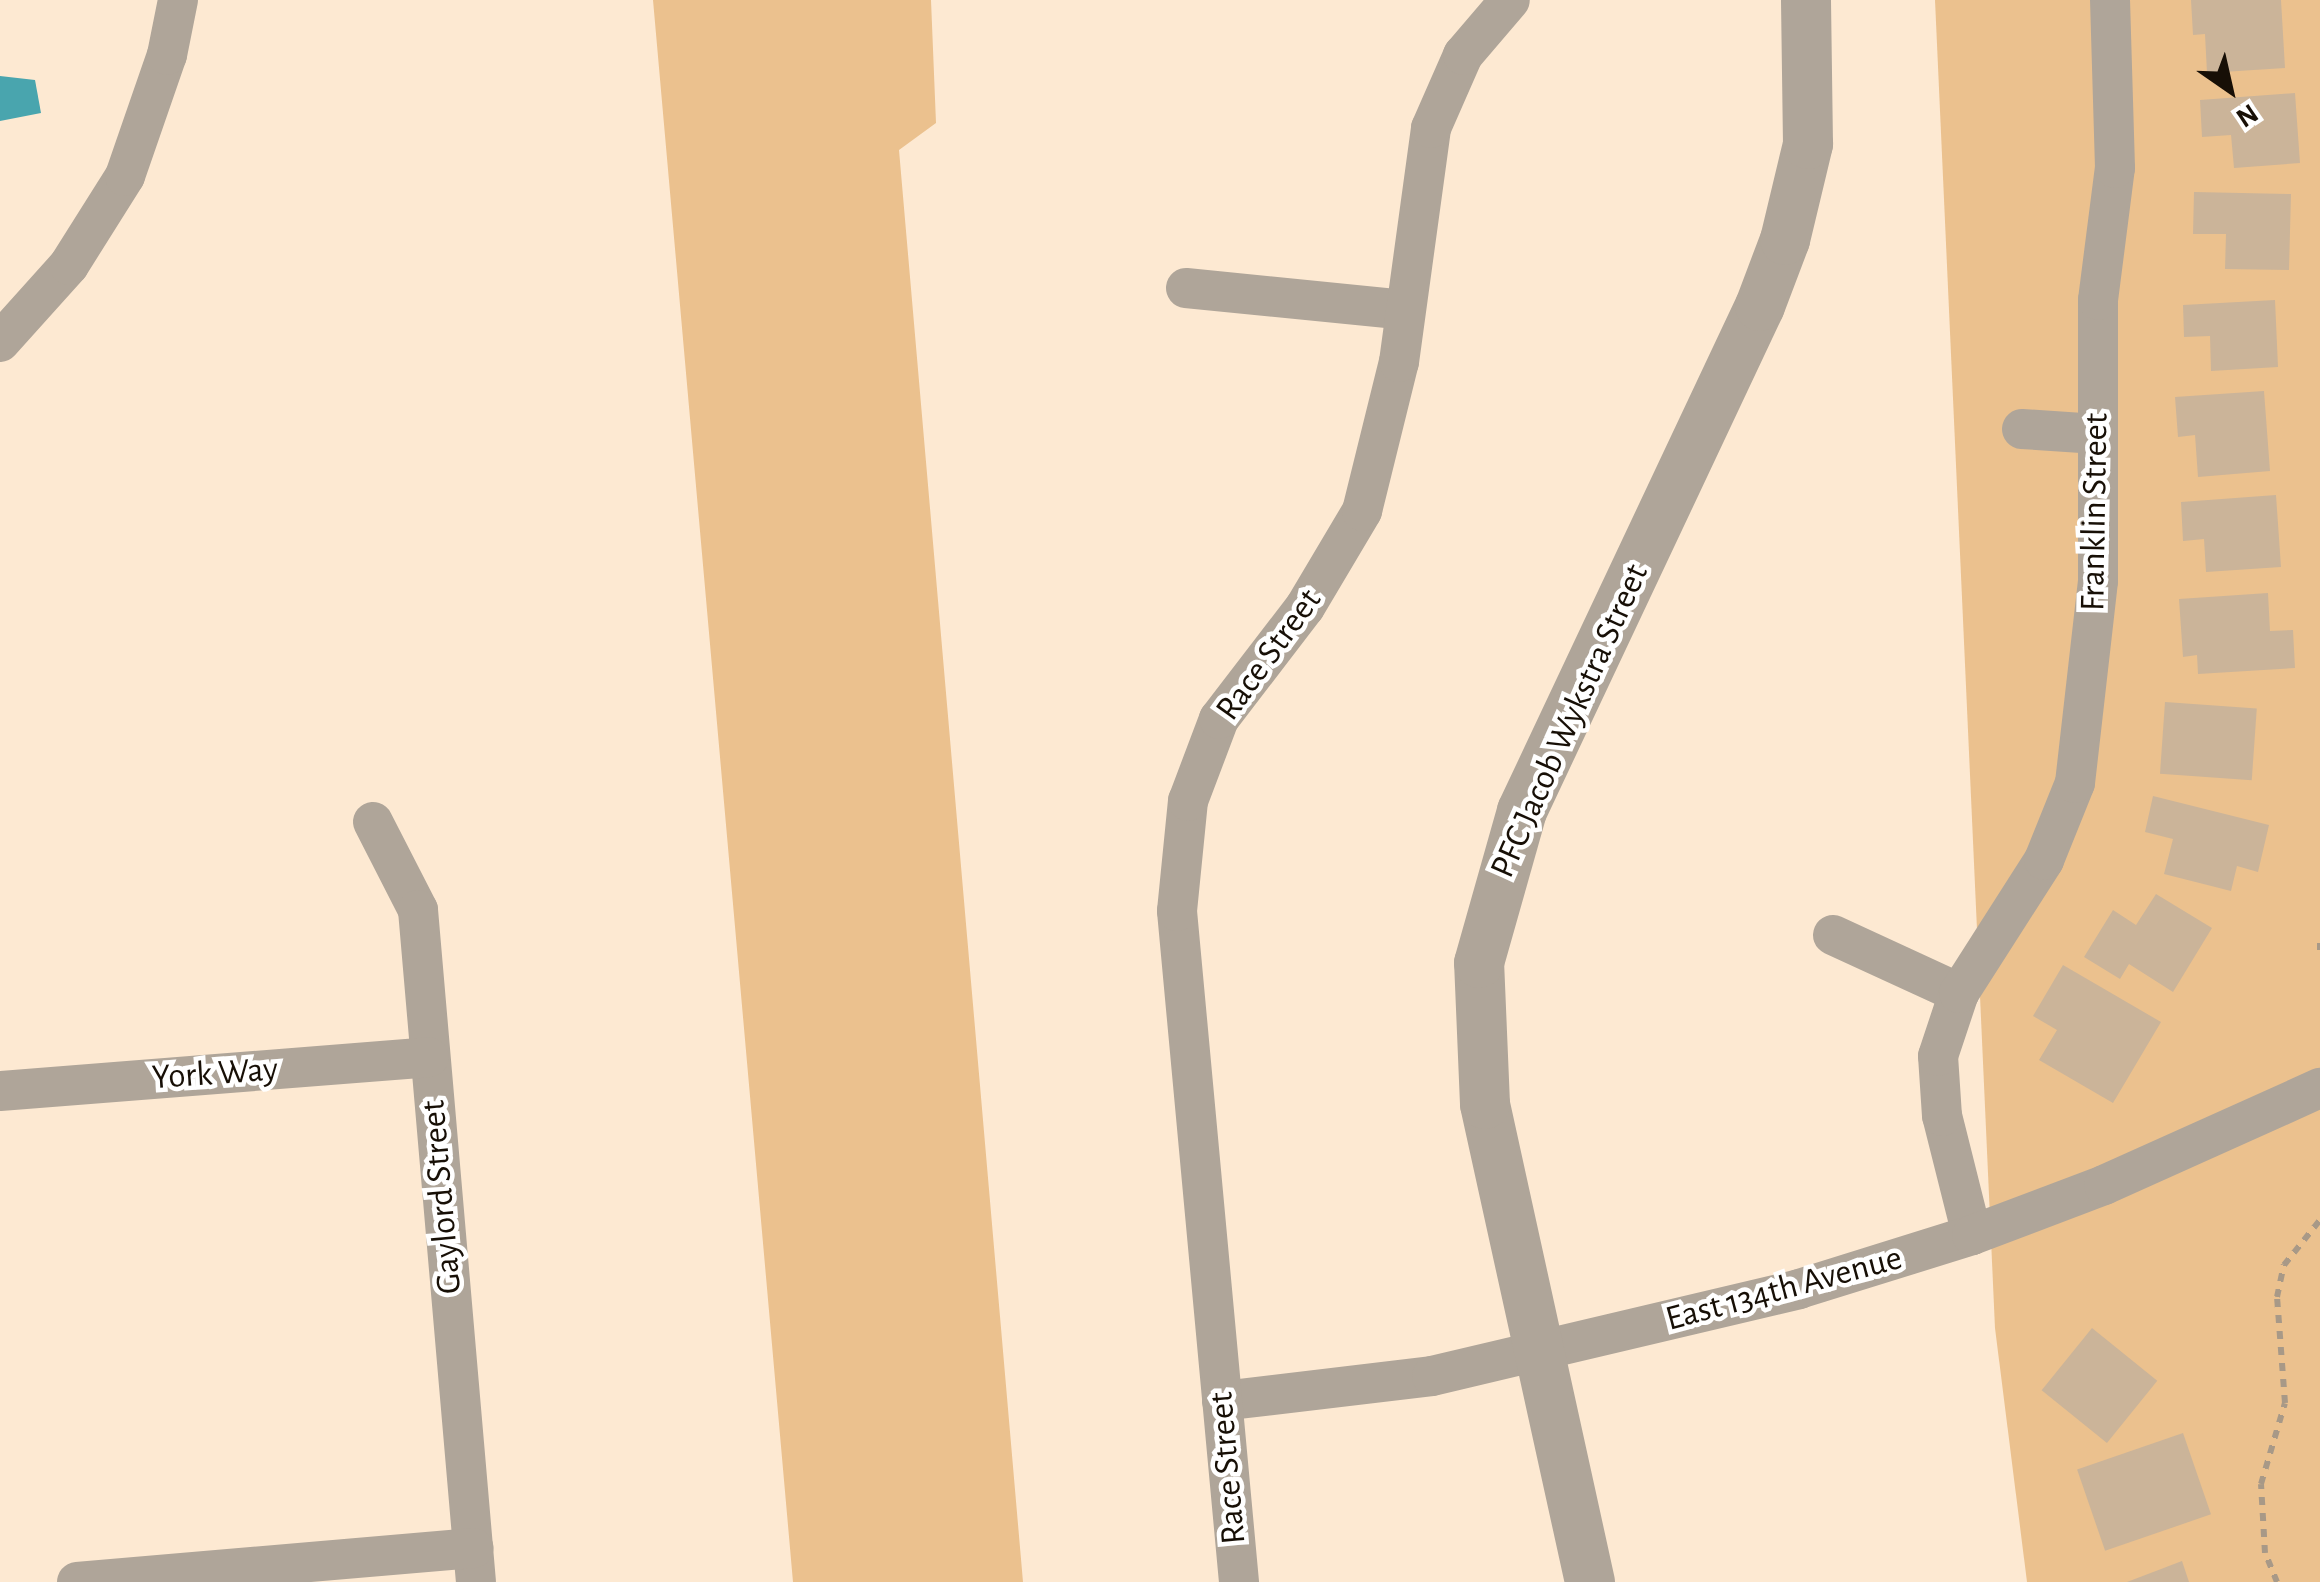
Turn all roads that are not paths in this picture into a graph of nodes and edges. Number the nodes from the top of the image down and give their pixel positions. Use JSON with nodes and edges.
{"nodes":[{"id":1,"x":178,"y":0,"type":"edge"},
{"id":2,"x":1510,"y":0,"type":"edge"},
{"id":3,"x":1806,"y":0,"type":"edge"},
{"id":4,"x":2110,"y":0,"type":"edge"},
{"id":5,"x":1186,"y":288,"type":"dead end"},
{"id":6,"x":1405,"y":310,"type":"junction"},
{"id":7,"x":0,"y":342,"type":"edge"},
{"id":8,"x":2022,"y":430,"type":"dead end"},
{"id":9,"x":2097,"y":434,"type":"junction"},
{"id":10,"x":373,"y":822,"type":"dead end"},
{"id":11,"x":1833,"y":935,"type":"dead end"},
{"id":12,"x":1959,"y":993,"type":"junction"},
{"id":13,"x":429,"y":1057,"type":"junction"},
{"id":14,"x":2320,"y":1088,"type":"edge"},
{"id":15,"x":0,"y":1091,"type":"edge"},
{"id":16,"x":1972,"y":1235,"type":"junction"},
{"id":17,"x":1540,"y":1354,"type":"junction"},
{"id":18,"x":1222,"y":1401,"type":"junction"},
{"id":19,"x":475,"y":1565,"type":"edge"},
{"id":20,"x":77,"y":1582,"type":"edge"},
{"id":21,"x":1238,"y":1582,"type":"edge"},
{"id":22,"x":1590,"y":1582,"type":"edge"}],
"edges":[{"from":1,"to":7,"type":"street"},
{"from":2,"to":6,"type":"street","name":"Race Street"},
{"from":3,"to":17,"type":"street","name":"PFC Jacob Wykstra Street"},
{"from":4,"to":9,"type":"street","name":"Franklin Street"},
{"from":5,"to":6,"type":"street"},
{"from":6,"to":18,"type":"street","name":"Race Street"},
{"from":8,"to":9,"type":"street"},
{"from":9,"to":12,"type":"street","name":"Franklin Street"},
{"from":10,"to":13,"type":"street","name":"Gaylord Street"},
{"from":11,"to":12,"type":"street"},
{"from":12,"to":16,"type":"street","name":"Franklin Street"},
{"from":13,"to":15,"type":"street","name":"York Way"},
{"from":13,"to":19,"type":"street","name":"Gaylord Street"},
{"from":14,"to":16,"type":"street","name":"East 134th Avenue"},
{"from":16,"to":17,"type":"street","name":"East 134th Avenue"},
{"from":17,"to":18,"type":"street","name":"East 134th Avenue"},
{"from":17,"to":22,"type":"street","name":"PFC Jacob Wykstra Street"},
{"from":18,"to":21,"type":"street","name":"Race Street"},
{"from":19,"to":20,"type":"street"}]}
